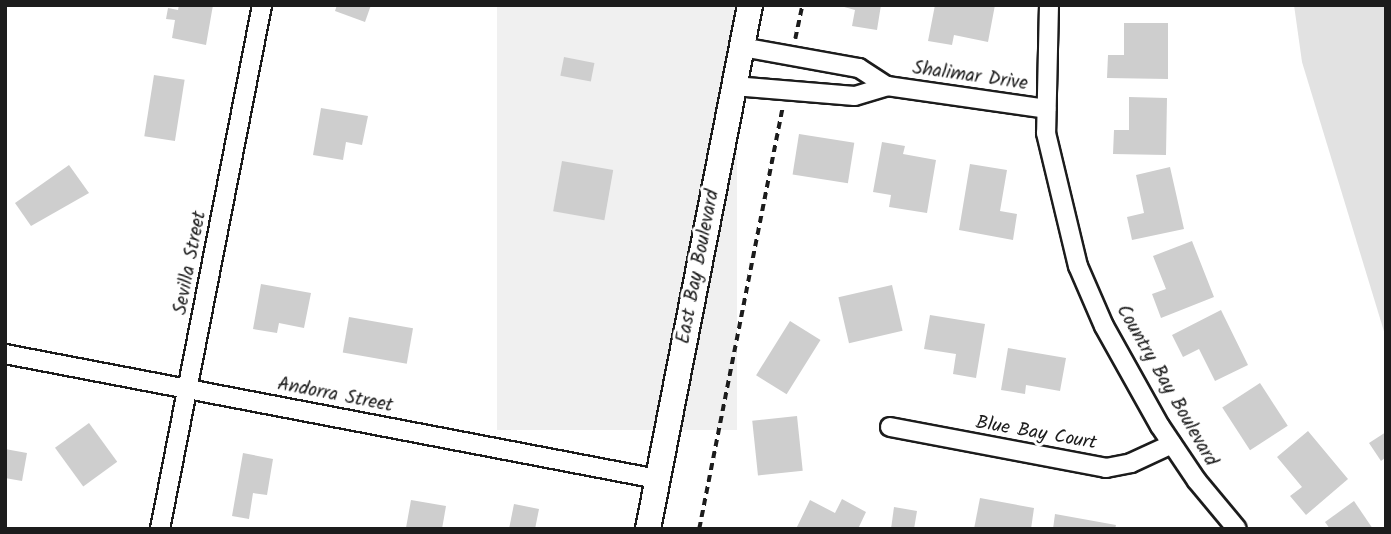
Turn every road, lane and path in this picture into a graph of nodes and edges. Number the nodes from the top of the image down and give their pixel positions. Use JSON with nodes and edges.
{"nodes":[{"id":1,"x":262,"y":5,"type":"edge"},
{"id":2,"x":750,"y":5,"type":"edge"},
{"id":3,"x":802,"y":5,"type":"edge"},
{"id":4,"x":1049,"y":5,"type":"edge"},
{"id":5,"x":742,"y":47,"type":"junction"},
{"id":6,"x":792,"y":57,"type":"junction"},
{"id":7,"x":734,"y":86,"type":"junction"},
{"id":8,"x":887,"y":86,"type":"junction"},
{"id":9,"x":786,"y":87,"type":"junction"},
{"id":10,"x":1046,"y":109,"type":"junction"},
{"id":11,"x":5,"y":354,"type":"edge"},
{"id":12,"x":188,"y":389,"type":"junction"},
{"id":13,"x":890,"y":427,"type":"dead end"},
{"id":14,"x":1172,"y":444,"type":"junction"},
{"id":15,"x":657,"y":479,"type":"junction"},
{"id":16,"x":160,"y":529,"type":"edge"},
{"id":17,"x":648,"y":529,"type":"edge"},
{"id":18,"x":699,"y":529,"type":"edge"},
{"id":19,"x":1237,"y":529,"type":"edge"}],
"edges":[{"from":1,"to":12,"type":"street","name":"Sevilla Street"},
{"from":2,"to":5,"type":"main road","name":"East Bay Boulevard"},
{"from":3,"to":6,"type":"path"},
{"from":4,"to":10,"type":"street","name":"Country Bay Boulevard"},
{"from":5,"to":6,"type":"street","name":"Shalimar Drive"},
{"from":5,"to":7,"type":"main road","name":"East Bay Boulevard"},
{"from":6,"to":8,"type":"street","name":"Shalimar Drive"},
{"from":7,"to":9,"type":"street","name":"Shalimar Drive"},
{"from":7,"to":15,"type":"main road","name":"East Bay Boulevard"},
{"from":8,"to":9,"type":"street","name":"Shalimar Drive"},
{"from":8,"to":10,"type":"street","name":"Shalimar Drive"},
{"from":9,"to":18,"type":"path"},
{"from":10,"to":14,"type":"street","name":"Country Bay Boulevard"},
{"from":11,"to":12,"type":"street","name":"Andorra Street"},
{"from":12,"to":15,"type":"street","name":"Andorra Street"},
{"from":12,"to":16,"type":"street","name":"Sevilla Street"},
{"from":13,"to":14,"type":"street","name":"Blue Bay Court"},
{"from":14,"to":19,"type":"street","name":"Country Bay Boulevard"},
{"from":15,"to":17,"type":"main road","name":"East Bay Boulevard"}]}
